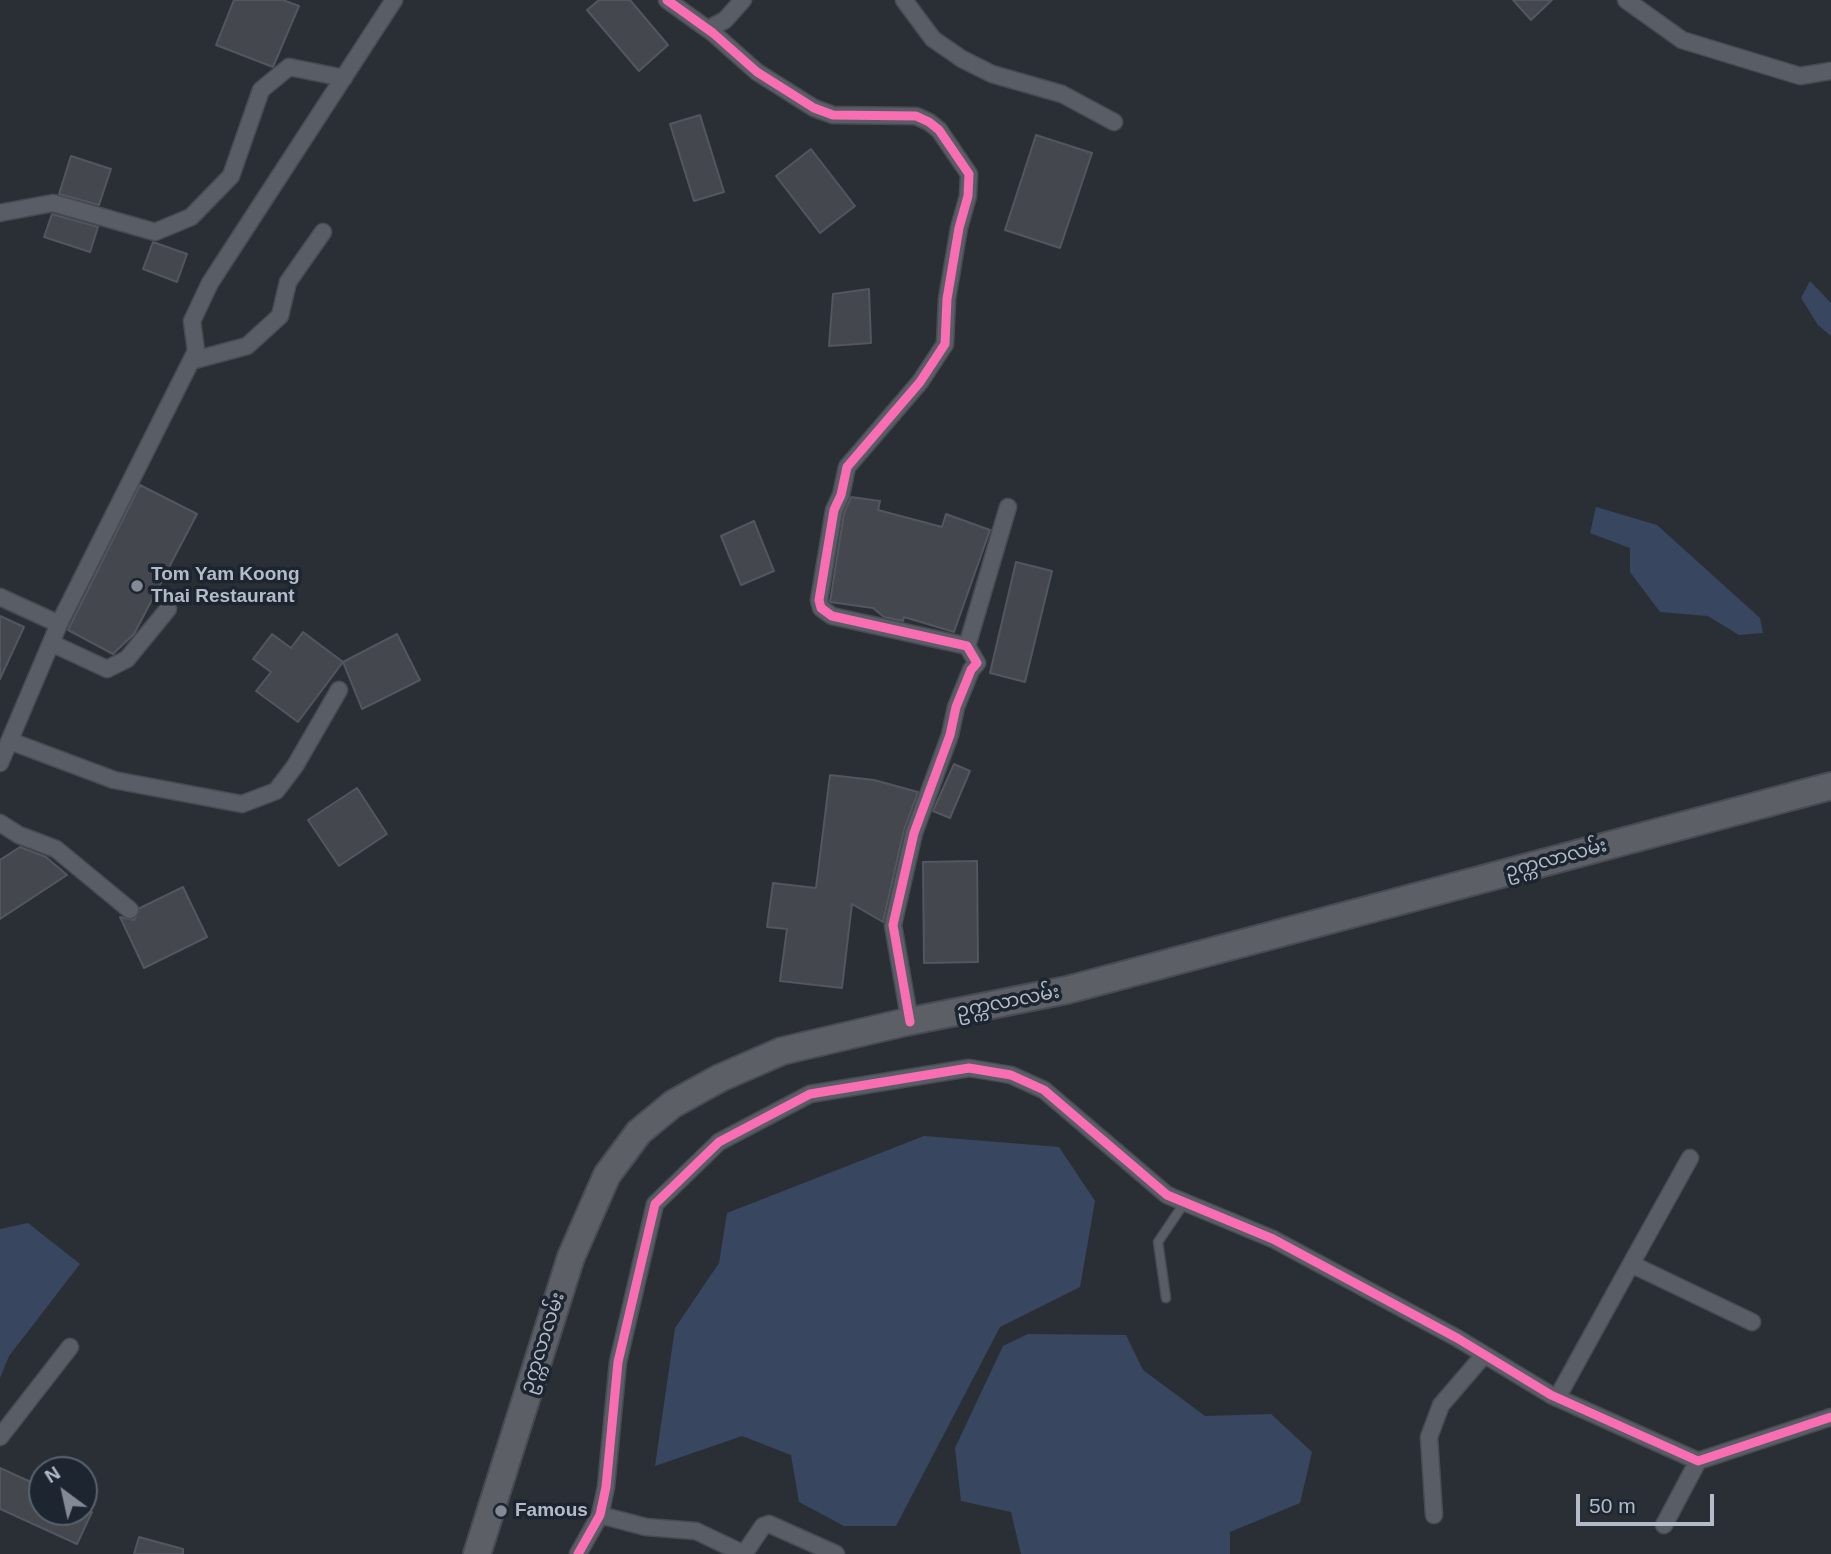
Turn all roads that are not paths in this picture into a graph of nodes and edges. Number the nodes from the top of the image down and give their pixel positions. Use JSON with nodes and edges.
{"nodes":[{"id":1,"x":394,"y":0,"type":"edge"},
{"id":2,"x":667,"y":0,"type":"edge"},
{"id":3,"x":743,"y":0,"type":"edge"},
{"id":4,"x":904,"y":0,"type":"edge"},
{"id":5,"x":1626,"y":0,"type":"edge"},
{"id":6,"x":708,"y":29,"type":"junction"},
{"id":7,"x":1831,"y":71,"type":"edge"},
{"id":8,"x":344,"y":78,"type":"junction"},
{"id":9,"x":1115,"y":122,"type":"dead end"},
{"id":10,"x":0,"y":213,"type":"edge"},
{"id":11,"x":323,"y":232,"type":"dead end"},
{"id":12,"x":191,"y":361,"type":"junction"},
{"id":13,"x":1008,"y":507,"type":"dead end"},
{"id":14,"x":0,"y":597,"type":"edge"},
{"id":15,"x":168,"y":609,"type":"dead end"},
{"id":16,"x":59,"y":624,"type":"junction"},
{"id":17,"x":51,"y":643,"type":"junction"},
{"id":18,"x":967,"y":646,"type":"junction"},
{"id":19,"x":339,"y":690,"type":"dead end"},
{"id":20,"x":10,"y":741,"type":"junction"},
{"id":21,"x":0,"y":763,"type":"edge"},
{"id":22,"x":1831,"y":786,"type":"edge"},
{"id":23,"x":0,"y":823,"type":"edge"},
{"id":24,"x":130,"y":910,"type":"dead end"},
{"id":25,"x":910,"y":1021,"type":"junction"},
{"id":26,"x":1690,"y":1158,"type":"dead end"},
{"id":27,"x":1185,"y":1202,"type":"junction"},
{"id":28,"x":1631,"y":1264,"type":"junction"},
{"id":29,"x":1166,"y":1298,"type":"dead end"},
{"id":30,"x":1752,"y":1322,"type":"dead end"},
{"id":31,"x":70,"y":1347,"type":"dead end"},
{"id":32,"x":1484,"y":1355,"type":"junction"},
{"id":33,"x":1557,"y":1398,"type":"junction"},
{"id":34,"x":1831,"y":1418,"type":"edge"},
{"id":35,"x":0,"y":1437,"type":"edge"},
{"id":36,"x":1698,"y":1461,"type":"junction"},
{"id":37,"x":600,"y":1515,"type":"junction"},
{"id":38,"x":1434,"y":1515,"type":"dead end"},
{"id":39,"x":1664,"y":1525,"type":"dead end"},
{"id":40,"x":477,"y":1554,"type":"edge"},
{"id":41,"x":578,"y":1554,"type":"edge"},
{"id":42,"x":836,"y":1554,"type":"edge"}],
"edges":[{"from":1,"to":8,"type":"street"},
{"from":2,"to":6,"type":"street"},
{"from":3,"to":6,"type":"street"},
{"from":4,"to":9,"type":"street"},
{"from":5,"to":7,"type":"street"},
{"from":6,"to":18,"type":"street"},
{"from":8,"to":10,"type":"street"},
{"from":8,"to":12,"type":"street"},
{"from":11,"to":12,"type":"street"},
{"from":12,"to":16,"type":"street"},
{"from":13,"to":18,"type":"street"},
{"from":14,"to":16,"type":"street"},
{"from":15,"to":17,"type":"street"},
{"from":16,"to":17,"type":"street"},
{"from":17,"to":20,"type":"street"},
{"from":18,"to":25,"type":"street"},
{"from":19,"to":20,"type":"street"},
{"from":20,"to":21,"type":"street"},
{"from":22,"to":25,"type":"main road","name":"ဥက္ကလာလမ်း"},
{"from":23,"to":24,"type":"street"},
{"from":25,"to":40,"type":"main road","name":"ဥက္ကလာလမ်း"},
{"from":26,"to":28,"type":"street"},
{"from":27,"to":29,"type":"lane"},
{"from":27,"to":32,"type":"street"},
{"from":27,"to":37,"type":"street"},
{"from":28,"to":30,"type":"street"},
{"from":28,"to":33,"type":"street"},
{"from":31,"to":35,"type":"street"},
{"from":32,"to":33,"type":"street"},
{"from":32,"to":38,"type":"street"},
{"from":33,"to":36,"type":"street"},
{"from":34,"to":36,"type":"street"},
{"from":36,"to":39,"type":"street"},
{"from":37,"to":41,"type":"street"},
{"from":37,"to":42,"type":"street"}]}
